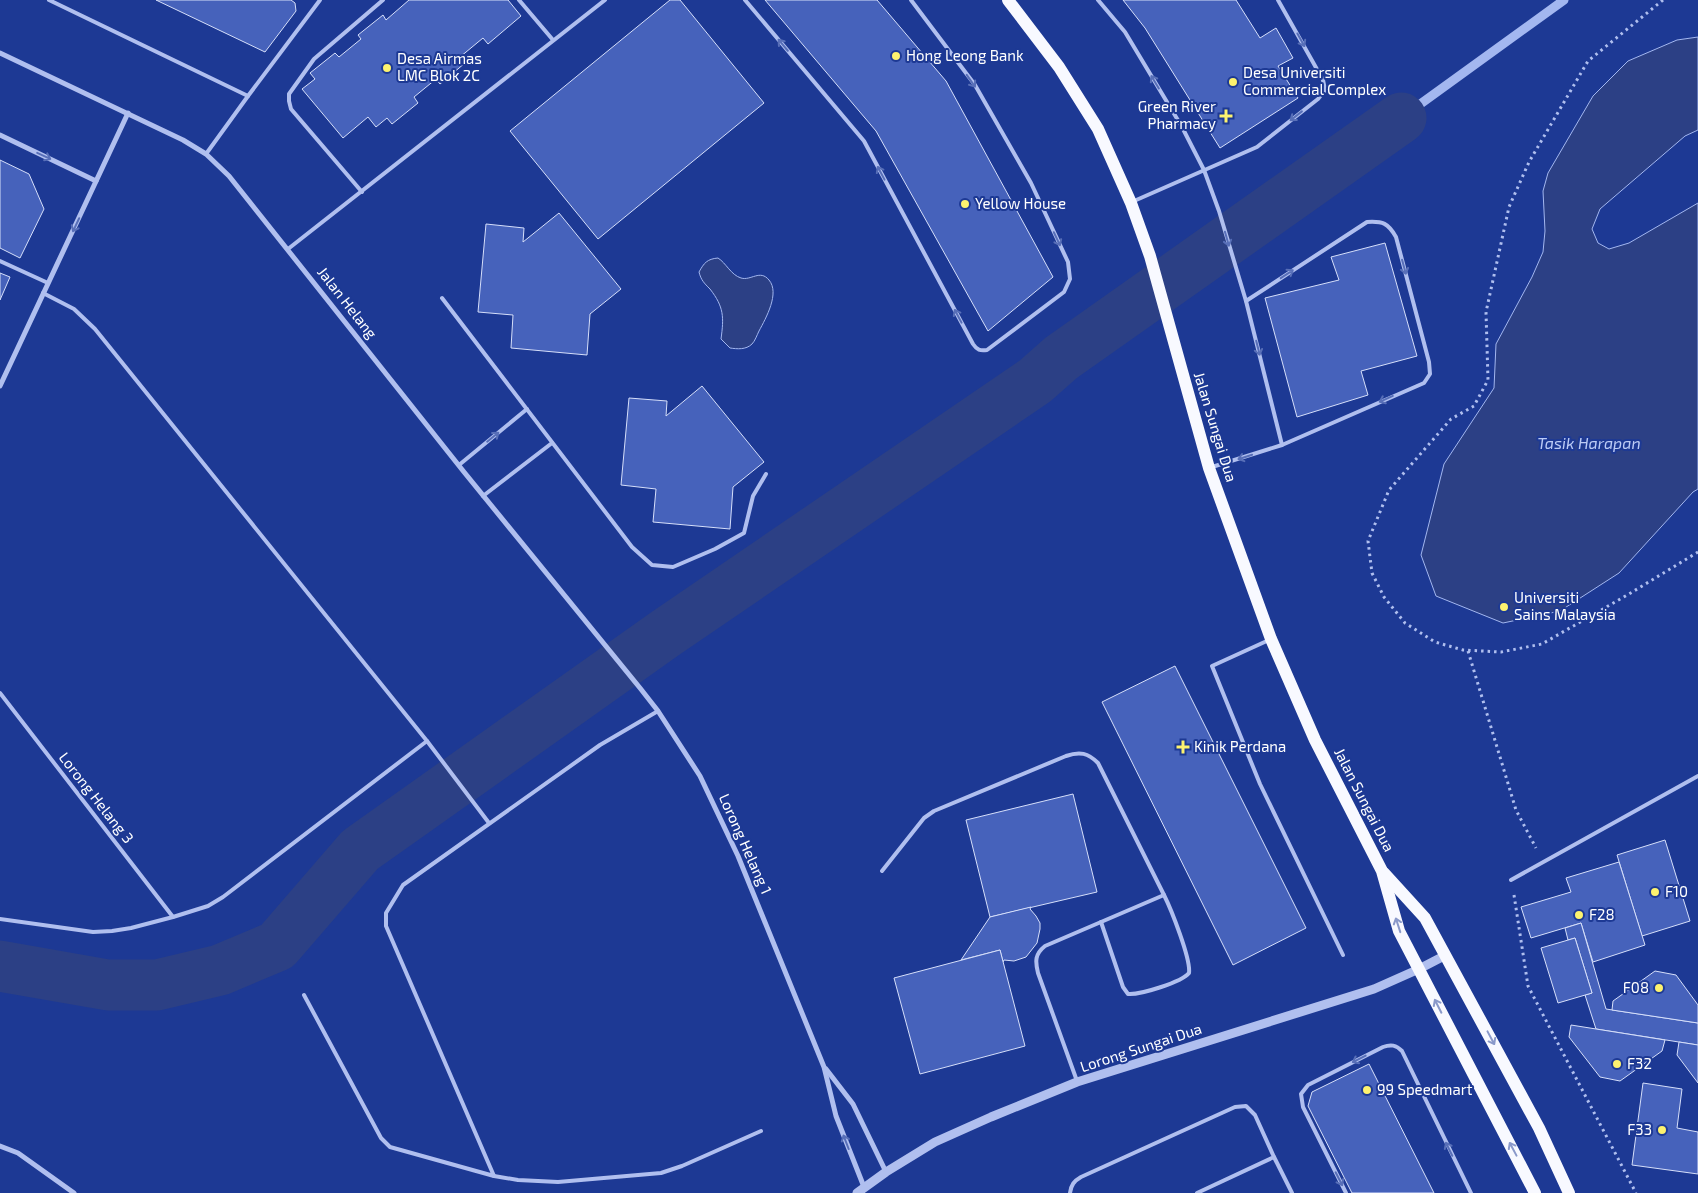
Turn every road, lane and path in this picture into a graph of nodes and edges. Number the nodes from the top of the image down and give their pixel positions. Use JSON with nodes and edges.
{"nodes":[{"id":1,"x":49,"y":0,"type":"edge"},
{"id":2,"x":311,"y":0,"type":"edge"},
{"id":3,"x":320,"y":0,"type":"edge"},
{"id":4,"x":383,"y":0,"type":"edge"},
{"id":5,"x":519,"y":0,"type":"edge"},
{"id":6,"x":605,"y":0,"type":"edge"},
{"id":7,"x":745,"y":0,"type":"edge"},
{"id":8,"x":911,"y":0,"type":"edge"},
{"id":9,"x":1008,"y":0,"type":"edge"},
{"id":10,"x":1098,"y":0,"type":"edge"},
{"id":11,"x":1278,"y":0,"type":"edge"},
{"id":12,"x":1663,"y":0,"type":"edge"},
{"id":13,"x":316,"y":4,"type":"junction"},
{"id":14,"x":554,"y":40,"type":"junction"},
{"id":15,"x":0,"y":53,"type":"edge"},
{"id":16,"x":248,"y":96,"type":"junction"},
{"id":17,"x":128,"y":113,"type":"junction"},
{"id":18,"x":0,"y":135,"type":"edge"},
{"id":19,"x":206,"y":154,"type":"junction"},
{"id":20,"x":1204,"y":170,"type":"junction"},
{"id":21,"x":96,"y":181,"type":"junction"},
{"id":22,"x":362,"y":192,"type":"junction"},
{"id":23,"x":1132,"y":202,"type":"junction"},
{"id":24,"x":288,"y":249,"type":"junction"},
{"id":25,"x":0,"y":261,"type":"edge"},
{"id":26,"x":48,"y":283,"type":"junction"},
{"id":27,"x":43,"y":294,"type":"junction"},
{"id":28,"x":442,"y":298,"type":"dead end"},
{"id":29,"x":1246,"y":301,"type":"junction"},
{"id":30,"x":0,"y":386,"type":"edge"},
{"id":31,"x":527,"y":409,"type":"junction"},
{"id":32,"x":552,"y":442,"type":"junction"},
{"id":33,"x":1282,"y":445,"type":"junction"},
{"id":34,"x":459,"y":465,"type":"junction"},
{"id":35,"x":1209,"y":468,"type":"junction"},
{"id":36,"x":766,"y":474,"type":"dead end"},
{"id":37,"x":483,"y":496,"type":"junction"},
{"id":38,"x":1698,"y":552,"type":"edge"},
{"id":39,"x":1271,"y":639,"type":"junction"},
{"id":40,"x":610,"y":650,"type":"joint"},
{"id":41,"x":1468,"y":651,"type":"junction"},
{"id":42,"x":0,"y":693,"type":"edge"},
{"id":43,"x":658,"y":711,"type":"junction"},
{"id":44,"x":427,"y":741,"type":"junction"},
{"id":45,"x":1698,"y":776,"type":"edge"},
{"id":46,"x":489,"y":823,"type":"junction"},
{"id":47,"x":1544,"y":862,"type":"junction"},
{"id":48,"x":882,"y":871,"type":"dead end"},
{"id":49,"x":1382,"y":871,"type":"junction"},
{"id":50,"x":1512,"y":880,"type":"joint"},
{"id":51,"x":1164,"y":895,"type":"junction"},
{"id":52,"x":173,"y":917,"type":"junction"},
{"id":53,"x":0,"y":919,"type":"edge"},
{"id":54,"x":1101,"y":922,"type":"junction"},
{"id":55,"x":1446,"y":954,"type":"junction"},
{"id":56,"x":1343,"y":955,"type":"dead end"},
{"id":57,"x":1419,"y":969,"type":"junction"},
{"id":58,"x":304,"y":995,"type":"dead end"},
{"id":59,"x":824,"y":1067,"type":"junction"},
{"id":60,"x":1077,"y":1082,"type":"junction"},
{"id":61,"x":761,"y":1131,"type":"dead end"},
{"id":62,"x":0,"y":1146,"type":"edge"},
{"id":63,"x":1274,"y":1157,"type":"junction"},
{"id":64,"x":886,"y":1172,"type":"junction"},
{"id":65,"x":494,"y":1176,"type":"junction"},
{"id":66,"x":860,"y":1190,"type":"edge"},
{"id":67,"x":74,"y":1193,"type":"edge"},
{"id":68,"x":1070,"y":1193,"type":"edge"},
{"id":69,"x":1197,"y":1193,"type":"edge"},
{"id":70,"x":1292,"y":1193,"type":"edge"},
{"id":71,"x":1346,"y":1193,"type":"edge"},
{"id":72,"x":1471,"y":1193,"type":"edge"},
{"id":73,"x":1535,"y":1193,"type":"edge"},
{"id":74,"x":1569,"y":1193,"type":"edge"},
{"id":75,"x":1636,"y":1193,"type":"edge"}],
"edges":[{"from":1,"to":16,"type":"lane"},
{"from":2,"to":13,"type":"lane"},
{"from":3,"to":13,"type":"lane"},
{"from":4,"to":22,"type":"lane"},
{"from":5,"to":14,"type":"lane"},
{"from":6,"to":14,"type":"lane"},
{"from":8,"to":7,"type":"lane","one_way":true},
{"from":9,"to":23,"type":"main road","name":"Jalan Sungai Dua"},
{"from":20,"to":10,"type":"lane","one_way":true},
{"from":11,"to":20,"type":"lane","one_way":true},
{"from":12,"to":41,"type":"path"},
{"from":13,"to":16,"type":"lane"},
{"from":14,"to":22,"type":"lane"},
{"from":15,"to":17,"type":"street","name":"Jalan Helang"},
{"from":16,"to":19,"type":"lane"},
{"from":17,"to":19,"type":"street","name":"Jalan Helang"},
{"from":17,"to":21,"type":"street"},
{"from":18,"to":21,"type":"street","one_way":true},
{"from":19,"to":24,"type":"street","name":"Jalan Helang"},
{"from":20,"to":23,"type":"lane"},
{"from":20,"to":29,"type":"lane","one_way":true},
{"from":21,"to":26,"type":"street","one_way":true},
{"from":22,"to":24,"type":"lane"},
{"from":23,"to":35,"type":"main road","name":"Jalan Sungai Dua"},
{"from":24,"to":34,"type":"street","name":"Jalan Helang"},
{"from":25,"to":26,"type":"lane"},
{"from":26,"to":27,"type":"street"},
{"from":27,"to":30,"type":"street"},
{"from":27,"to":44,"type":"lane"},
{"from":28,"to":31,"type":"lane"},
{"from":29,"to":33,"type":"lane","one_way":true},
{"from":29,"to":33,"type":"lane","one_way":true},
{"from":31,"to":32,"type":"lane"},
{"from":34,"to":31,"type":"lane","one_way":true},
{"from":32,"to":36,"type":"lane"},
{"from":32,"to":37,"type":"lane"},
{"from":33,"to":35,"type":"lane","one_way":true},
{"from":34,"to":37,"type":"street","name":"Jalan Helang"},
{"from":35,"to":39,"type":"main road","name":"Jalan Sungai Dua"},
{"from":37,"to":40,"type":"street","name":"Jalan Helang"},
{"from":38,"to":41,"type":"path"},
{"from":39,"to":49,"type":"main road","name":"Jalan Sungai Dua"},
{"from":39,"to":56,"type":"lane"},
{"from":40,"to":43,"type":"street","name":"Lorong Helang 1"},
{"from":41,"to":47,"type":"path"},
{"from":42,"to":52,"type":"lane","name":"Lorong Helang 3"},
{"from":43,"to":46,"type":"lane"},
{"from":43,"to":59,"type":"street","name":"Lorong Helang 1"},
{"from":44,"to":46,"type":"lane"},
{"from":44,"to":52,"type":"lane"},
{"from":45,"to":47,"type":"lane"},
{"from":46,"to":65,"type":"lane"},
{"from":47,"to":50,"type":"lane"},
{"from":48,"to":51,"type":"lane"},
{"from":49,"to":55,"type":"main road","name":"Jalan Sungai Dua"},
{"from":57,"to":49,"type":"main road","name":"Jalan Sungai Dua","one_way":true},
{"from":50,"to":75,"type":"path"},
{"from":51,"to":54,"type":"lane"},
{"from":51,"to":54,"type":"lane"},
{"from":52,"to":53,"type":"lane"},
{"from":54,"to":60,"type":"lane"},
{"from":55,"to":57,"type":"street","name":"Lorong Sungai Dua"},
{"from":55,"to":74,"type":"main road","name":"Jalan Sungai Dua","one_way":true},
{"from":57,"to":60,"type":"street","name":"Lorong Sungai Dua"},
{"from":73,"to":57,"type":"main road","name":"Jalan Sungai Dua","one_way":true},
{"from":58,"to":65,"type":"lane"},
{"from":59,"to":64,"type":"street","name":"Lorong Helang 1"},
{"from":66,"to":59,"type":"street","name":"Lorong Helang 1","one_way":true},
{"from":60,"to":64,"type":"street","name":"Lorong Sungai Dua"},
{"from":61,"to":65,"type":"lane"},
{"from":62,"to":67,"type":"street"},
{"from":63,"to":68,"type":"lane"},
{"from":63,"to":69,"type":"lane"},
{"from":63,"to":70,"type":"lane"},
{"from":64,"to":66,"type":"street","name":"Lorong Sungai Dua"},
{"from":72,"to":71,"type":"lane","one_way":true}]}
